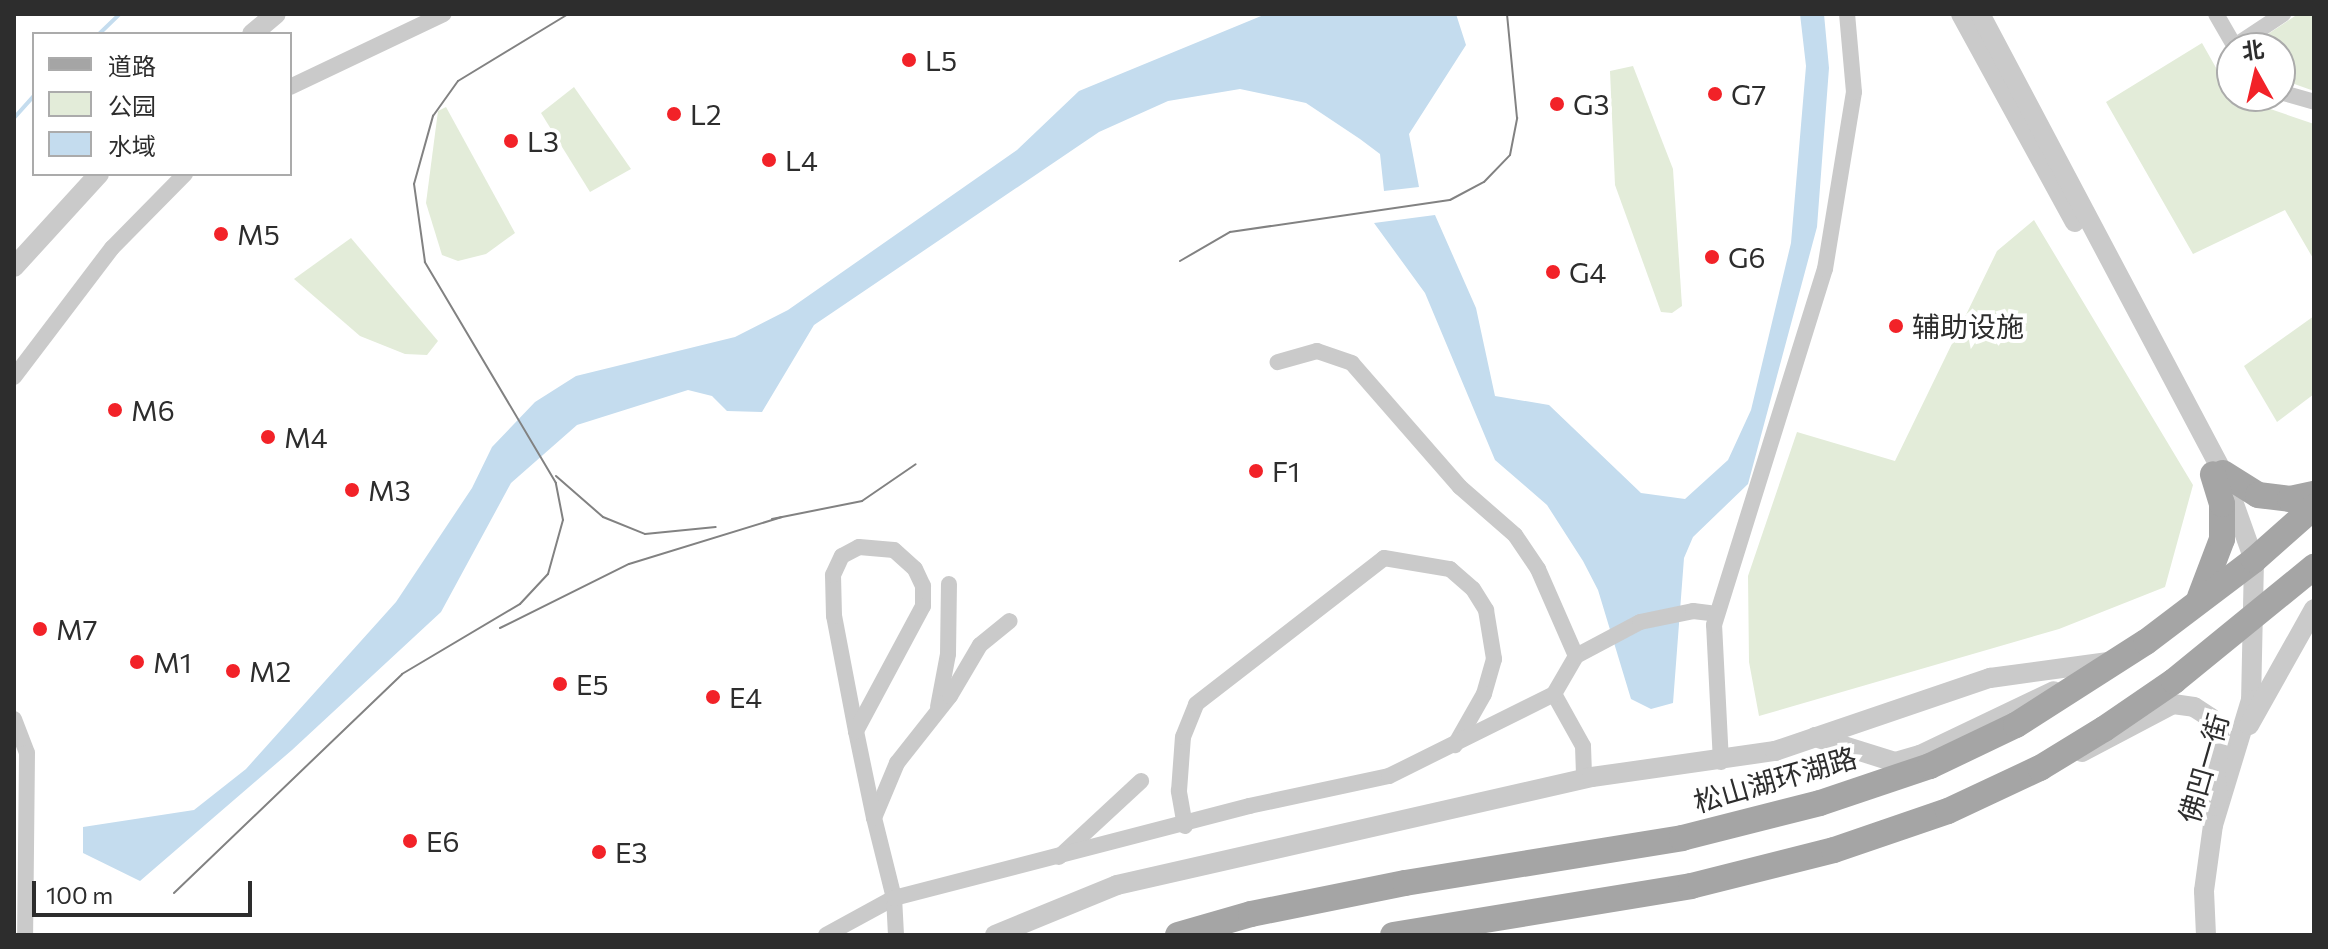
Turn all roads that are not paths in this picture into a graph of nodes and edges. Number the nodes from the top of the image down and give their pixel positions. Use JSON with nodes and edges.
{"nodes":[{"id":1,"x":276,"y":14,"type":"edge"},
{"id":2,"x":444,"y":14,"type":"edge"},
{"id":3,"x":1847,"y":14,"type":"edge"},
{"id":4,"x":1961,"y":14,"type":"edge"},
{"id":5,"x":1980,"y":14,"type":"edge"},
{"id":6,"x":2216,"y":14,"type":"edge"},
{"id":7,"x":2283,"y":14,"type":"edge"},
{"id":8,"x":254,"y":32,"type":"edge"},
{"id":9,"x":2226,"y":32,"type":"edge"},
{"id":10,"x":2257,"y":32,"type":"edge"},
{"id":11,"x":292,"y":86,"type":"edge"},
{"id":12,"x":97,"y":176,"type":"edge"},
{"id":13,"x":183,"y":176,"type":"edge"},
{"id":14,"x":14,"y":267,"type":"edge"},
{"id":15,"x":1278,"y":362,"type":"dead end"},
{"id":16,"x":14,"y":377,"type":"edge"},
{"id":17,"x":2218,"y":474,"type":"junction"},
{"id":18,"x":2314,"y":494,"type":"edge"},
{"id":19,"x":2314,"y":507,"type":"edge"},
{"id":20,"x":2249,"y":563,"type":"junction"},
{"id":21,"x":2314,"y":567,"type":"edge"},
{"id":22,"x":949,"y":584,"type":"dead end"},
{"id":23,"x":2198,"y":600,"type":"junction"},
{"id":24,"x":2314,"y":609,"type":"edge"},
{"id":25,"x":1717,"y":614,"type":"junction"},
{"id":26,"x":2256,"y":616,"type":"junction"},
{"id":27,"x":1010,"y":621,"type":"dead end"},
{"id":28,"x":1576,"y":656,"type":"junction"},
{"id":29,"x":2114,"y":661,"type":"junction"},
{"id":30,"x":2081,"y":682,"type":"junction"},
{"id":31,"x":1554,"y":694,"type":"junction"},
{"id":32,"x":937,"y":713,"type":"junction"},
{"id":33,"x":14,"y":719,"type":"edge"},
{"id":34,"x":856,"y":731,"type":"junction"},
{"id":35,"x":1815,"y":737,"type":"junction"},
{"id":36,"x":2240,"y":738,"type":"junction"},
{"id":37,"x":1455,"y":747,"type":"junction"},
{"id":38,"x":2058,"y":757,"type":"junction"},
{"id":39,"x":1721,"y":762,"type":"junction"},
{"id":40,"x":1584,"y":779,"type":"junction"},
{"id":41,"x":1141,"y":781,"type":"dead end"},
{"id":42,"x":2219,"y":806,"type":"junction"},
{"id":43,"x":874,"y":818,"type":"junction"},
{"id":44,"x":1185,"y":826,"type":"junction"},
{"id":45,"x":1057,"y":859,"type":"junction"},
{"id":46,"x":19,"y":891,"type":"edge"},
{"id":47,"x":894,"y":898,"type":"junction"},
{"id":48,"x":25,"y":935,"type":"edge"},
{"id":49,"x":826,"y":935,"type":"edge"},
{"id":50,"x":896,"y":935,"type":"edge"},
{"id":51,"x":995,"y":935,"type":"edge"},
{"id":52,"x":1178,"y":935,"type":"edge"},
{"id":53,"x":1393,"y":935,"type":"edge"},
{"id":54,"x":2206,"y":935,"type":"edge"}],
"edges":[{"from":1,"to":8,"type":"street"},
{"from":2,"to":11,"type":"street"},
{"from":3,"to":25,"type":"street"},
{"from":4,"to":17,"type":"street"},
{"from":5,"to":17,"type":"street"},
{"from":6,"to":9,"type":"street"},
{"from":7,"to":10,"type":"street"},
{"from":12,"to":14,"type":"street"},
{"from":13,"to":16,"type":"street"},
{"from":15,"to":28,"type":"street"},
{"from":17,"to":18,"type":"main road"},
{"from":17,"to":20,"type":"street","name":"佛凹一街"},
{"from":17,"to":23,"type":"main road"},
{"from":19,"to":20,"type":"main road","name":"松山湖环湖路"},
{"from":20,"to":23,"type":"main road","name":"松山湖环湖路"},
{"from":20,"to":26,"type":"street","name":"佛凹一街"},
{"from":21,"to":26,"type":"main road"},
{"from":22,"to":32,"type":"street"},
{"from":23,"to":29,"type":"main road","name":"松山湖环湖路"},
{"from":24,"to":36,"type":"street"},
{"from":25,"to":28,"type":"street"},
{"from":25,"to":39,"type":"street"},
{"from":26,"to":36,"type":"street","name":"佛凹一街"},
{"from":26,"to":38,"type":"main road"},
{"from":27,"to":32,"type":"street"},
{"from":28,"to":31,"type":"street"},
{"from":29,"to":30,"type":"main road","name":"松山湖环湖路"},
{"from":29,"to":35,"type":"street"},
{"from":30,"to":35,"type":"street"},
{"from":30,"to":52,"type":"main road","name":"松山湖环湖路"},
{"from":31,"to":37,"type":"street"},
{"from":31,"to":40,"type":"street"},
{"from":32,"to":43,"type":"street"},
{"from":33,"to":46,"type":"street"},
{"from":34,"to":34,"type":"street"},
{"from":34,"to":43,"type":"street"},
{"from":35,"to":39,"type":"street"},
{"from":36,"to":42,"type":"street","name":"佛凹一街"},
{"from":37,"to":44,"type":"street"},
{"from":37,"to":44,"type":"street"},
{"from":38,"to":42,"type":"street"},
{"from":38,"to":53,"type":"main road"},
{"from":39,"to":40,"type":"street"},
{"from":40,"to":51,"type":"street"},
{"from":41,"to":45,"type":"street"},
{"from":42,"to":54,"type":"street","name":"佛凹一街"},
{"from":43,"to":47,"type":"street"},
{"from":44,"to":45,"type":"street"},
{"from":45,"to":47,"type":"street"},
{"from":46,"to":48,"type":"street"},
{"from":47,"to":49,"type":"street"},
{"from":47,"to":50,"type":"street"}]}
